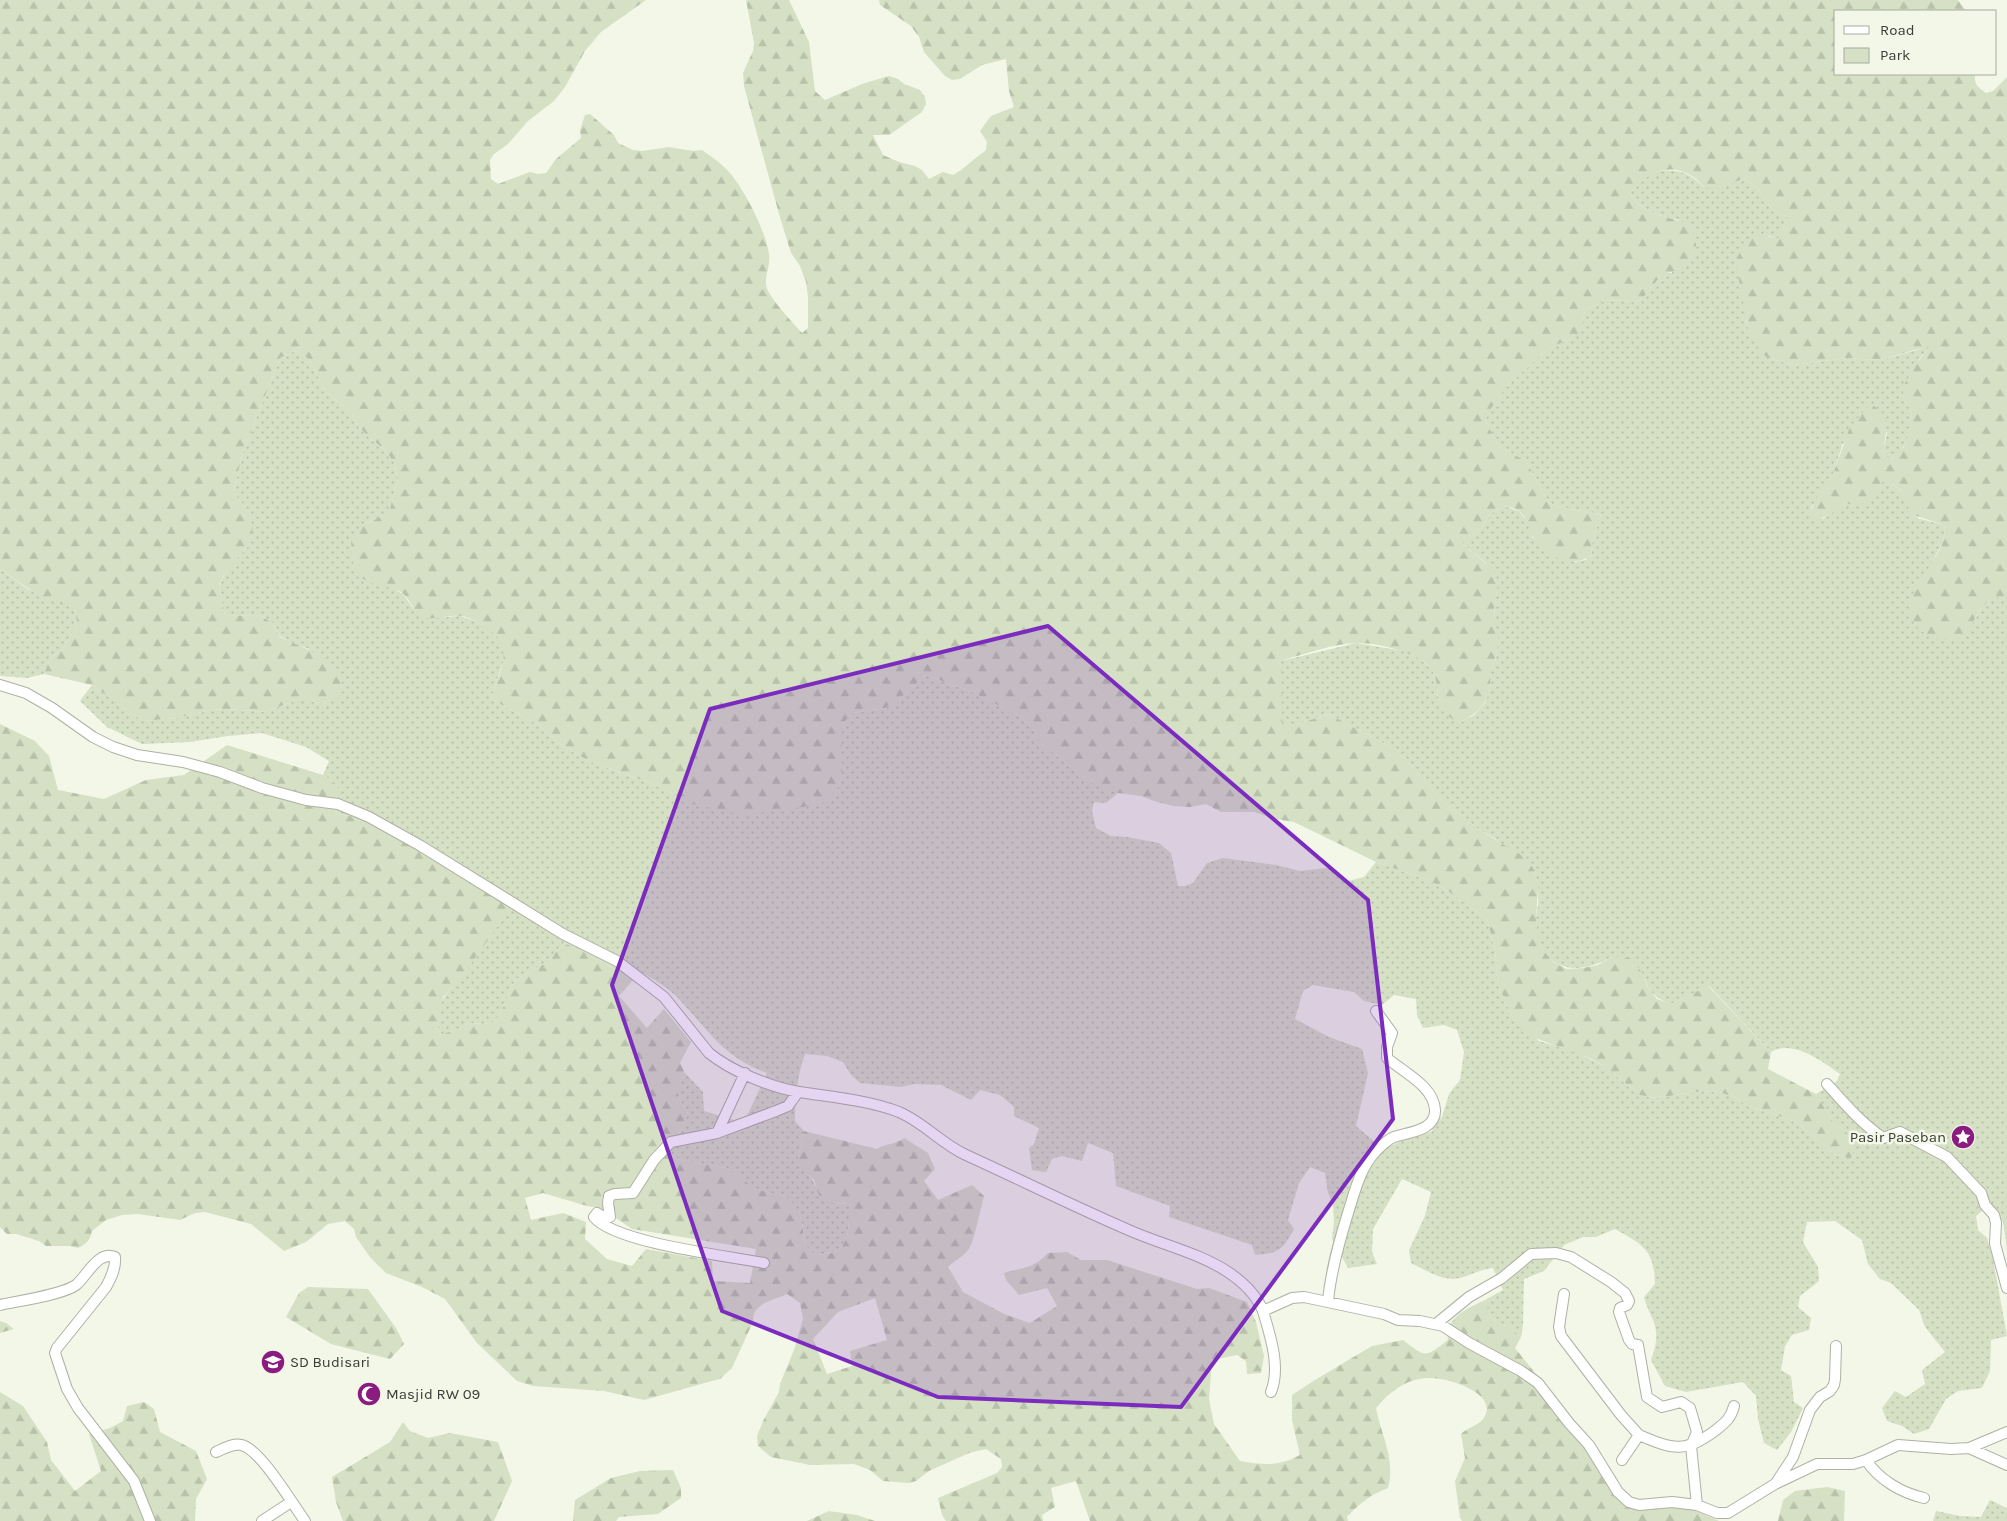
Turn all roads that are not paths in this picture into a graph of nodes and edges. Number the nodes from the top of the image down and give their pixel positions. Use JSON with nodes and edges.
{"nodes":[{"id":1,"x":0,"y":685,"type":"edge"},
{"id":2,"x":1376,"y":1011,"type":"dead end"},
{"id":3,"x":745,"y":1073,"type":"junction"},
{"id":4,"x":1826,"y":1084,"type":"dead end"},
{"id":5,"x":798,"y":1092,"type":"junction"},
{"id":6,"x":717,"y":1133,"type":"junction"},
{"id":7,"x":764,"y":1263,"type":"dead end"},
{"id":8,"x":2007,"y":1288,"type":"edge"},
{"id":9,"x":1564,"y":1294,"type":"dead end"},
{"id":10,"x":1328,"y":1301,"type":"junction"},
{"id":11,"x":0,"y":1305,"type":"edge"},
{"id":12,"x":1263,"y":1311,"type":"junction"},
{"id":13,"x":1436,"y":1324,"type":"junction"},
{"id":14,"x":1836,"y":1346,"type":"dead end"},
{"id":15,"x":1271,"y":1392,"type":"dead end"},
{"id":16,"x":1734,"y":1406,"type":"dead end"},
{"id":17,"x":2007,"y":1432,"type":"edge"},
{"id":18,"x":1639,"y":1435,"type":"junction"},
{"id":19,"x":1691,"y":1446,"type":"junction"},
{"id":20,"x":1969,"y":1448,"type":"junction"},
{"id":21,"x":216,"y":1452,"type":"dead end"},
{"id":22,"x":1622,"y":1460,"type":"dead end"},
{"id":23,"x":1866,"y":1460,"type":"junction"},
{"id":24,"x":2007,"y":1465,"type":"edge"},
{"id":25,"x":1776,"y":1484,"type":"junction"},
{"id":26,"x":1924,"y":1498,"type":"dead end"},
{"id":27,"x":291,"y":1502,"type":"junction"},
{"id":28,"x":1696,"y":1505,"type":"junction"},
{"id":29,"x":150,"y":1521,"type":"edge"},
{"id":30,"x":262,"y":1521,"type":"edge"},
{"id":31,"x":305,"y":1521,"type":"edge"}],
"edges":[{"from":1,"to":3,"type":"street"},
{"from":2,"to":10,"type":"street"},
{"from":3,"to":5,"type":"street"},
{"from":3,"to":6,"type":"street"},
{"from":4,"to":8,"type":"street"},
{"from":5,"to":6,"type":"street"},
{"from":5,"to":12,"type":"street"},
{"from":6,"to":7,"type":"street"},
{"from":9,"to":18,"type":"street"},
{"from":10,"to":12,"type":"street"},
{"from":10,"to":13,"type":"street"},
{"from":11,"to":29,"type":"street"},
{"from":12,"to":15,"type":"street"},
{"from":13,"to":19,"type":"street"},
{"from":13,"to":28,"type":"street"},
{"from":14,"to":25,"type":"street"},
{"from":16,"to":19,"type":"street"},
{"from":17,"to":20,"type":"street"},
{"from":18,"to":19,"type":"street"},
{"from":18,"to":22,"type":"street"},
{"from":19,"to":28,"type":"street"},
{"from":20,"to":23,"type":"street"},
{"from":20,"to":24,"type":"street"},
{"from":21,"to":27,"type":"street"},
{"from":23,"to":25,"type":"street"},
{"from":23,"to":26,"type":"street"},
{"from":25,"to":28,"type":"street"},
{"from":27,"to":30,"type":"street"},
{"from":27,"to":31,"type":"street"}]}
